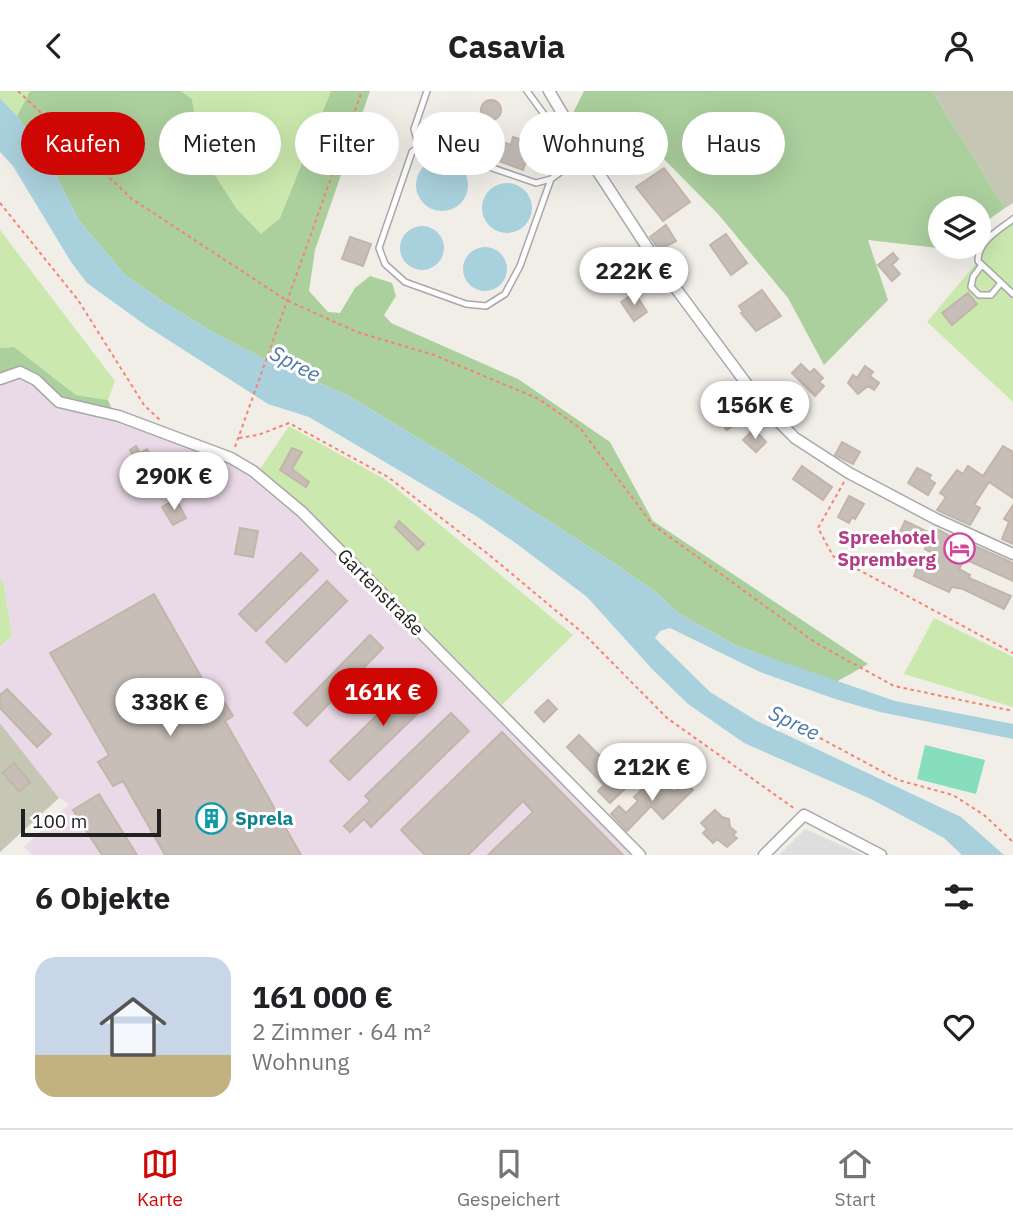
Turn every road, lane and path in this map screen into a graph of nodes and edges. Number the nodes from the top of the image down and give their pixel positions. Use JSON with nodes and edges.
{"nodes":[{"id":1,"x":18,"y":91,"type":"edge"},
{"id":2,"x":362,"y":91,"type":"edge"},
{"id":3,"x":427,"y":91,"type":"edge"},
{"id":4,"x":527,"y":91,"type":"edge"},
{"id":5,"x":550,"y":91,"type":"edge"},
{"id":6,"x":420,"y":112,"type":"edge"},
{"id":7,"x":542,"y":112,"type":"edge"},
{"id":8,"x":562,"y":112,"type":"edge"},
{"id":9,"x":413,"y":151,"type":"edge"},
{"id":10,"x":505,"y":172,"type":"edge"},
{"id":11,"x":557,"y":175,"type":"edge"},
{"id":12,"x":600,"y":175,"type":"edge"},
{"id":13,"x":551,"y":179,"type":"junction"},
{"id":14,"x":0,"y":203,"type":"edge"},
{"id":15,"x":1013,"y":219,"type":"edge"},
{"id":16,"x":981,"y":266,"type":"junction"},
{"id":17,"x":1001,"y":283,"type":"junction"},
{"id":18,"x":1013,"y":294,"type":"edge"},
{"id":19,"x":286,"y":300,"type":"junction"},
{"id":20,"x":0,"y":379,"type":"edge"},
{"id":21,"x":162,"y":421,"type":"dead end"},
{"id":22,"x":239,"y":438,"type":"junction"},
{"id":23,"x":231,"y":458,"type":"junction"},
{"id":24,"x":849,"y":473,"type":"junction"},
{"id":25,"x":1013,"y":554,"type":"edge"},
{"id":26,"x":1013,"y":653,"type":"edge"},
{"id":27,"x":1013,"y":712,"type":"edge"},
{"id":28,"x":820,"y":738,"type":"dead end"},
{"id":29,"x":804,"y":815,"type":"junction"},
{"id":30,"x":1013,"y":842,"type":"edge"},
{"id":31,"x":640,"y":855,"type":"edge"},
{"id":32,"x":764,"y":855,"type":"edge"},
{"id":33,"x":881,"y":855,"type":"edge"}],
"edges":[{"from":1,"to":19,"type":"path"},
{"from":2,"to":19,"type":"path"},
{"from":3,"to":6,"type":"lane"},
{"from":4,"to":7,"type":"lane"},
{"from":5,"to":8,"type":"street"},
{"from":9,"to":13,"type":"lane"},
{"from":10,"to":13,"type":"lane"},
{"from":11,"to":13,"type":"lane"},
{"from":12,"to":24,"type":"street"},
{"from":14,"to":21,"type":"path"},
{"from":15,"to":16,"type":"lane"},
{"from":16,"to":17,"type":"lane"},
{"from":16,"to":17,"type":"lane"},
{"from":17,"to":18,"type":"lane"},
{"from":19,"to":22,"type":"path"},
{"from":19,"to":27,"type":"path"},
{"from":20,"to":23,"type":"street","name":"Gartenstraße"},
{"from":22,"to":23,"type":"path"},
{"from":22,"to":29,"type":"path"},
{"from":23,"to":31,"type":"street","name":"Gartenstraße"},
{"from":24,"to":25,"type":"street"},
{"from":24,"to":26,"type":"path"},
{"from":28,"to":30,"type":"path"},
{"from":29,"to":32,"type":"street"},
{"from":29,"to":33,"type":"street"}]}
